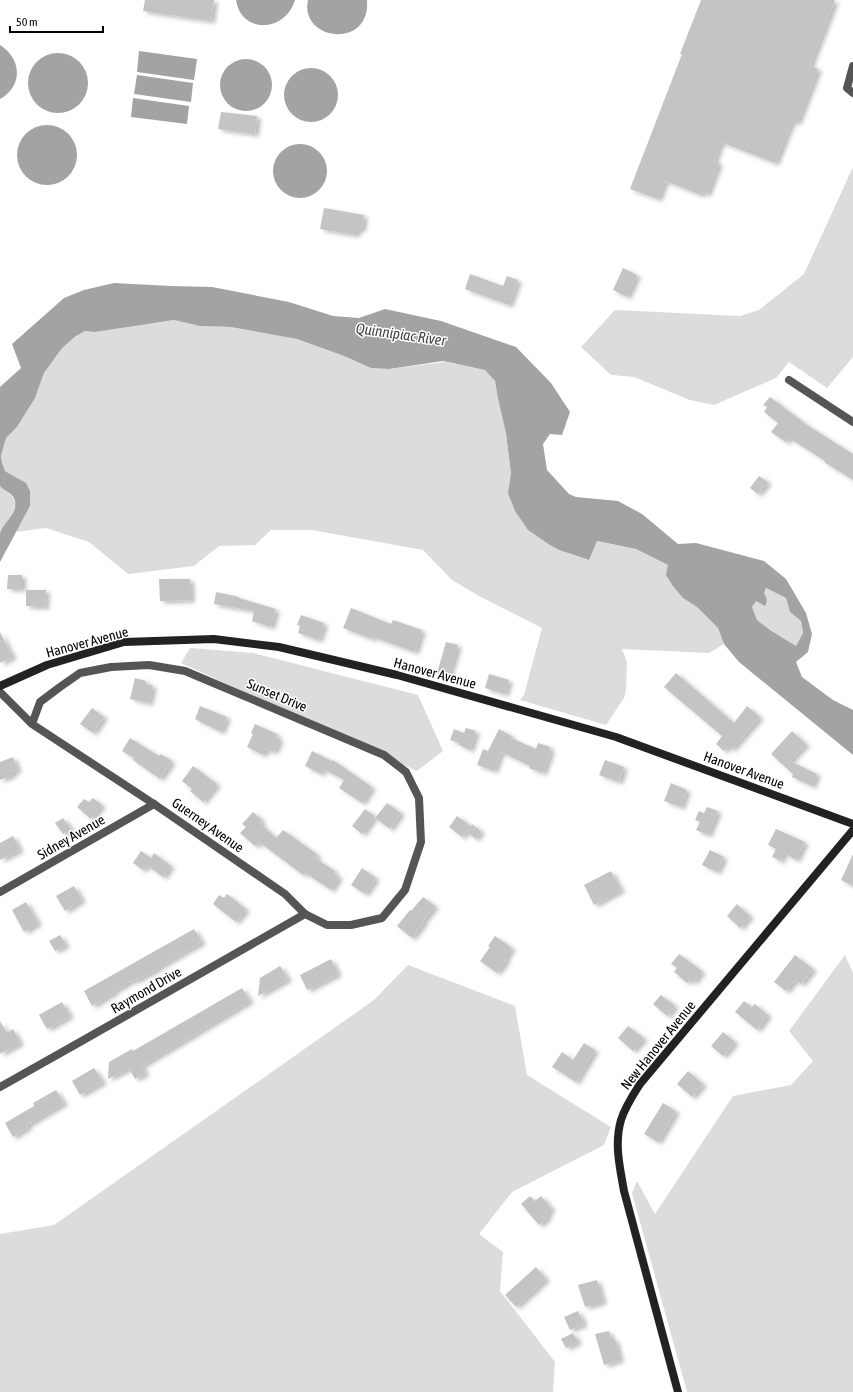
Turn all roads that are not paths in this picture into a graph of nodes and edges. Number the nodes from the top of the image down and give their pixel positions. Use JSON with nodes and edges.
{"nodes":[{"id":1,"x":853,"y":66,"type":"edge"},
{"id":2,"x":853,"y":93,"type":"edge"},
{"id":3,"x":789,"y":380,"type":"dead end"},
{"id":4,"x":853,"y":422,"type":"edge"},
{"id":5,"x":0,"y":686,"type":"edge"},
{"id":6,"x":0,"y":692,"type":"edge"},
{"id":7,"x":32,"y":724,"type":"junction"},
{"id":8,"x":154,"y":804,"type":"junction"},
{"id":9,"x":853,"y":824,"type":"edge"},
{"id":10,"x":853,"y":830,"type":"edge"},
{"id":11,"x":405,"y":890,"type":"joint"},
{"id":12,"x":0,"y":892,"type":"edge"},
{"id":13,"x":305,"y":914,"type":"junction"},
{"id":14,"x":0,"y":1087,"type":"edge"},
{"id":15,"x":678,"y":1392,"type":"edge"}],
"edges":[{"from":1,"to":2,"type":"street"},
{"from":3,"to":4,"type":"street"},
{"from":5,"to":9,"type":"main road","name":"Hanover Avenue"},
{"from":6,"to":7,"type":"street","name":"Guerney Avenue"},
{"from":7,"to":8,"type":"street","name":"Guerney Avenue"},
{"from":7,"to":11,"type":"street","name":"Sunset Drive"},
{"from":8,"to":12,"type":"street","name":"Sidney Avenue"},
{"from":8,"to":13,"type":"street","name":"Guerney Avenue"},
{"from":10,"to":15,"type":"main road","name":"New Hanover Avenue"},
{"from":11,"to":13,"type":"street","name":"Guerney Avenue"},
{"from":13,"to":14,"type":"street","name":"Raymond Drive"}]}
